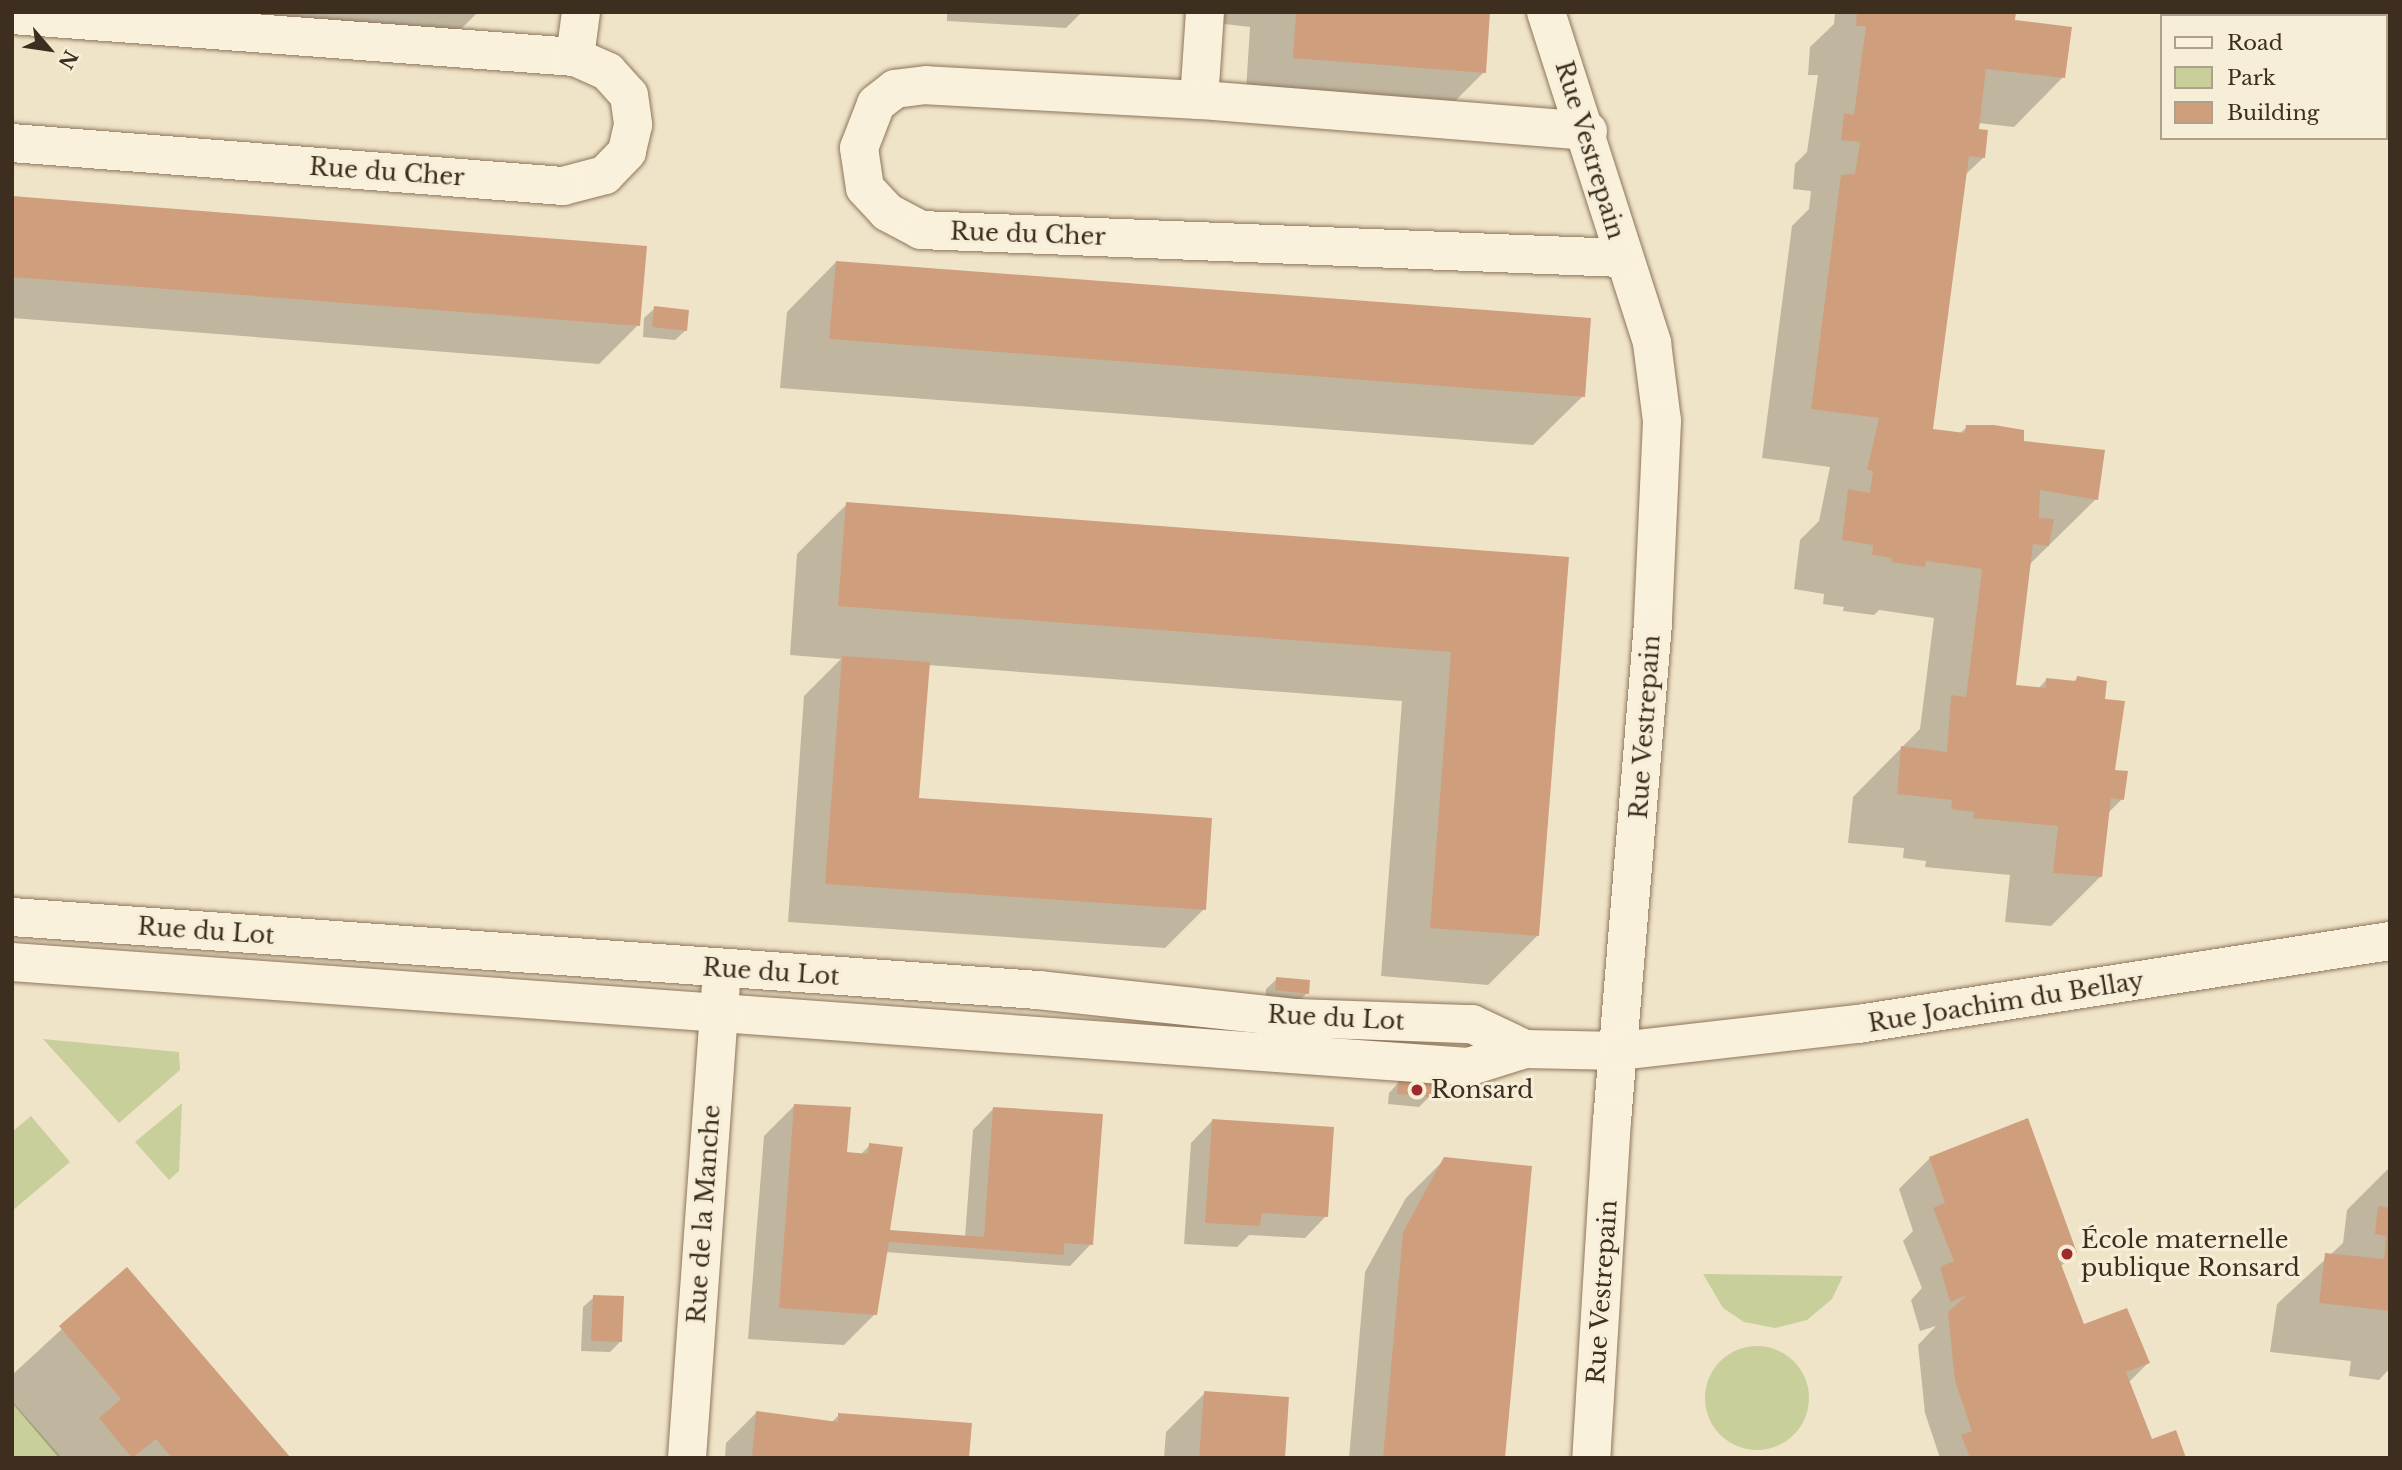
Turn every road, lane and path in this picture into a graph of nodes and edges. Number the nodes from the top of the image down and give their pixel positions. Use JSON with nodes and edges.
{"nodes":[{"id":1,"x":581,"y":12,"type":"edge"},
{"id":2,"x":1205,"y":12,"type":"edge"},
{"id":3,"x":1546,"y":12,"type":"edge"},
{"id":4,"x":12,"y":15,"type":"edge"},
{"id":5,"x":575,"y":57,"type":"junction"},
{"id":6,"x":1199,"y":100,"type":"junction"},
{"id":7,"x":1588,"y":131,"type":"junction"},
{"id":8,"x":12,"y":143,"type":"edge"},
{"id":9,"x":1622,"y":258,"type":"junction"},
{"id":10,"x":12,"y":917,"type":"edge"},
{"id":11,"x":2390,"y":941,"type":"edge"},
{"id":12,"x":12,"y":962,"type":"edge"},
{"id":13,"x":723,"y":970,"type":"junction"},
{"id":14,"x":719,"y":1016,"type":"junction"},
{"id":15,"x":1525,"y":1049,"type":"junction"},
{"id":16,"x":1620,"y":1051,"type":"junction"},
{"id":17,"x":687,"y":1458,"type":"edge"},
{"id":18,"x":1591,"y":1458,"type":"edge"}],
"edges":[{"from":1,"to":5,"type":"street"},
{"from":2,"to":6,"type":"street"},
{"from":3,"to":7,"type":"street","name":"Rue Vestrepain"},
{"from":4,"to":5,"type":"street","name":"Rue du Cher"},
{"from":5,"to":8,"type":"street","name":"Rue du Cher"},
{"from":6,"to":7,"type":"street","name":"Rue du Cher"},
{"from":6,"to":9,"type":"street","name":"Rue du Cher"},
{"from":7,"to":9,"type":"street","name":"Rue Vestrepain"},
{"from":9,"to":16,"type":"street","name":"Rue Vestrepain"},
{"from":10,"to":13,"type":"street","name":"Rue du Lot"},
{"from":11,"to":16,"type":"street","name":"Rue Joachim du Bellay"},
{"from":12,"to":14,"type":"street","name":"Rue du Lot"},
{"from":13,"to":14,"type":"street","name":"Rue de la Manche"},
{"from":13,"to":15,"type":"street","name":"Rue du Lot"},
{"from":14,"to":15,"type":"street","name":"Rue du Lot"},
{"from":14,"to":17,"type":"street","name":"Rue de la Manche"},
{"from":15,"to":16,"type":"street","name":"Rue du Lot"},
{"from":16,"to":18,"type":"street","name":"Rue Vestrepain"}]}
